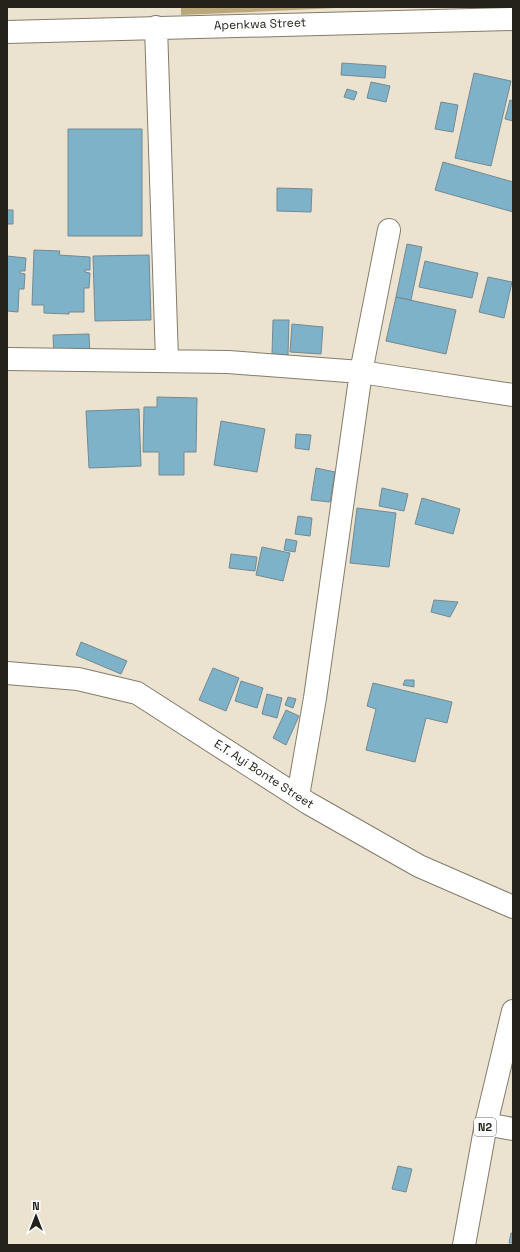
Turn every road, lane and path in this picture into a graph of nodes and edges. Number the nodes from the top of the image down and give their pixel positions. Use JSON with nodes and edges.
{"nodes":[{"id":1,"x":398,"y":14,"type":"edge"},
{"id":2,"x":513,"y":19,"type":"edge"},
{"id":3,"x":156,"y":27,"type":"junction"},
{"id":4,"x":7,"y":32,"type":"edge"},
{"id":5,"x":389,"y":230,"type":"dead end"},
{"id":6,"x":7,"y":359,"type":"edge"},
{"id":7,"x":167,"y":360,"type":"junction"},
{"id":8,"x":362,"y":372,"type":"junction"},
{"id":9,"x":513,"y":395,"type":"edge"},
{"id":10,"x":7,"y":673,"type":"edge"},
{"id":11,"x":298,"y":796,"type":"junction"},
{"id":12,"x":513,"y":907,"type":"edge"},
{"id":13,"x":513,"y":1011,"type":"edge"},
{"id":14,"x":486,"y":1124,"type":"junction"},
{"id":15,"x":513,"y":1129,"type":"edge"},
{"id":16,"x":464,"y":1245,"type":"edge"}],
"edges":[{"from":1,"to":2,"type":"main road","name":"Apenkwa Street"},
{"from":1,"to":3,"type":"main road","name":"Apenkwa Street"},
{"from":3,"to":4,"type":"main road","name":"Apenkwa Street"},
{"from":3,"to":7,"type":"main road"},
{"from":5,"to":8,"type":"main road"},
{"from":6,"to":7,"type":"main road"},
{"from":7,"to":8,"type":"main road"},
{"from":8,"to":9,"type":"main road"},
{"from":8,"to":11,"type":"main road"},
{"from":10,"to":11,"type":"main road","name":"E.T. Ayi Bonte Street"},
{"from":11,"to":12,"type":"main road","name":"E.T. Ayi Bonte Street"},
{"from":13,"to":14,"type":"main road","number":"N2"},
{"from":14,"to":15,"type":"main road"},
{"from":14,"to":16,"type":"main road","number":"N2"}]}
